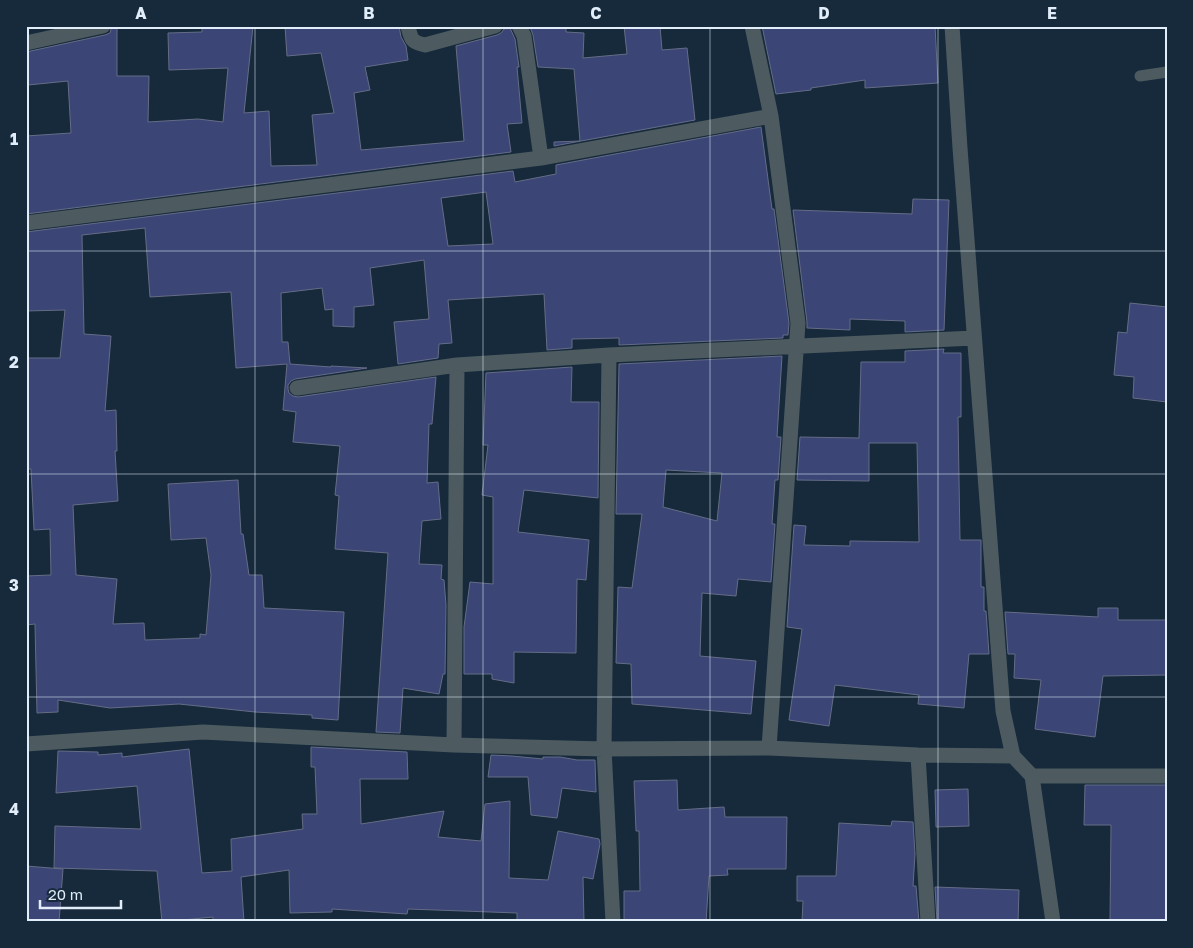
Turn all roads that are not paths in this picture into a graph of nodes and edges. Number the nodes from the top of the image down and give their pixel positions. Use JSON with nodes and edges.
{"nodes":[{"id":1,"x":103,"y":26,"type":"edge"},
{"id":2,"x":408,"y":26,"type":"edge"},
{"id":3,"x":495,"y":26,"type":"edge"},
{"id":4,"x":518,"y":26,"type":"edge"},
{"id":5,"x":752,"y":26,"type":"edge"},
{"id":6,"x":952,"y":26,"type":"edge"},
{"id":7,"x":26,"y":43,"type":"edge"},
{"id":8,"x":1167,"y":72,"type":"edge"},
{"id":9,"x":1140,"y":76,"type":"dead end"},
{"id":10,"x":771,"y":116,"type":"junction"},
{"id":11,"x":541,"y":158,"type":"junction"},
{"id":12,"x":26,"y":223,"type":"edge"},
{"id":13,"x":974,"y":338,"type":"junction"},
{"id":14,"x":796,"y":346,"type":"junction"},
{"id":15,"x":608,"y":355,"type":"junction"},
{"id":16,"x":456,"y":365,"type":"junction"},
{"id":17,"x":297,"y":388,"type":"dead end"},
{"id":18,"x":26,"y":744,"type":"edge"},
{"id":19,"x":454,"y":745,"type":"junction"},
{"id":20,"x":769,"y":748,"type":"junction"},
{"id":21,"x":604,"y":749,"type":"junction"},
{"id":22,"x":918,"y":755,"type":"junction"},
{"id":23,"x":1014,"y":756,"type":"junction"},
{"id":24,"x":1032,"y":776,"type":"junction"},
{"id":25,"x":1167,"y":776,"type":"edge"},
{"id":26,"x":613,"y":922,"type":"edge"},
{"id":27,"x":928,"y":922,"type":"edge"},
{"id":28,"x":1053,"y":922,"type":"edge"}],
"edges":[{"from":1,"to":7,"type":"street"},
{"from":2,"to":3,"type":"street"},
{"from":4,"to":11,"type":"street"},
{"from":5,"to":10,"type":"street"},
{"from":6,"to":13,"type":"street"},
{"from":8,"to":9,"type":"lane"},
{"from":10,"to":11,"type":"street"},
{"from":10,"to":14,"type":"street"},
{"from":11,"to":12,"type":"street"},
{"from":13,"to":14,"type":"street"},
{"from":13,"to":23,"type":"street"},
{"from":14,"to":15,"type":"street"},
{"from":14,"to":20,"type":"street"},
{"from":15,"to":16,"type":"street"},
{"from":15,"to":21,"type":"street"},
{"from":16,"to":17,"type":"street"},
{"from":16,"to":19,"type":"street"},
{"from":18,"to":19,"type":"street"},
{"from":19,"to":21,"type":"street"},
{"from":20,"to":21,"type":"street"},
{"from":20,"to":22,"type":"street"},
{"from":21,"to":26,"type":"street"},
{"from":22,"to":23,"type":"street"},
{"from":22,"to":27,"type":"street"},
{"from":23,"to":24,"type":"street"},
{"from":24,"to":25,"type":"street"},
{"from":24,"to":28,"type":"street"}]}
